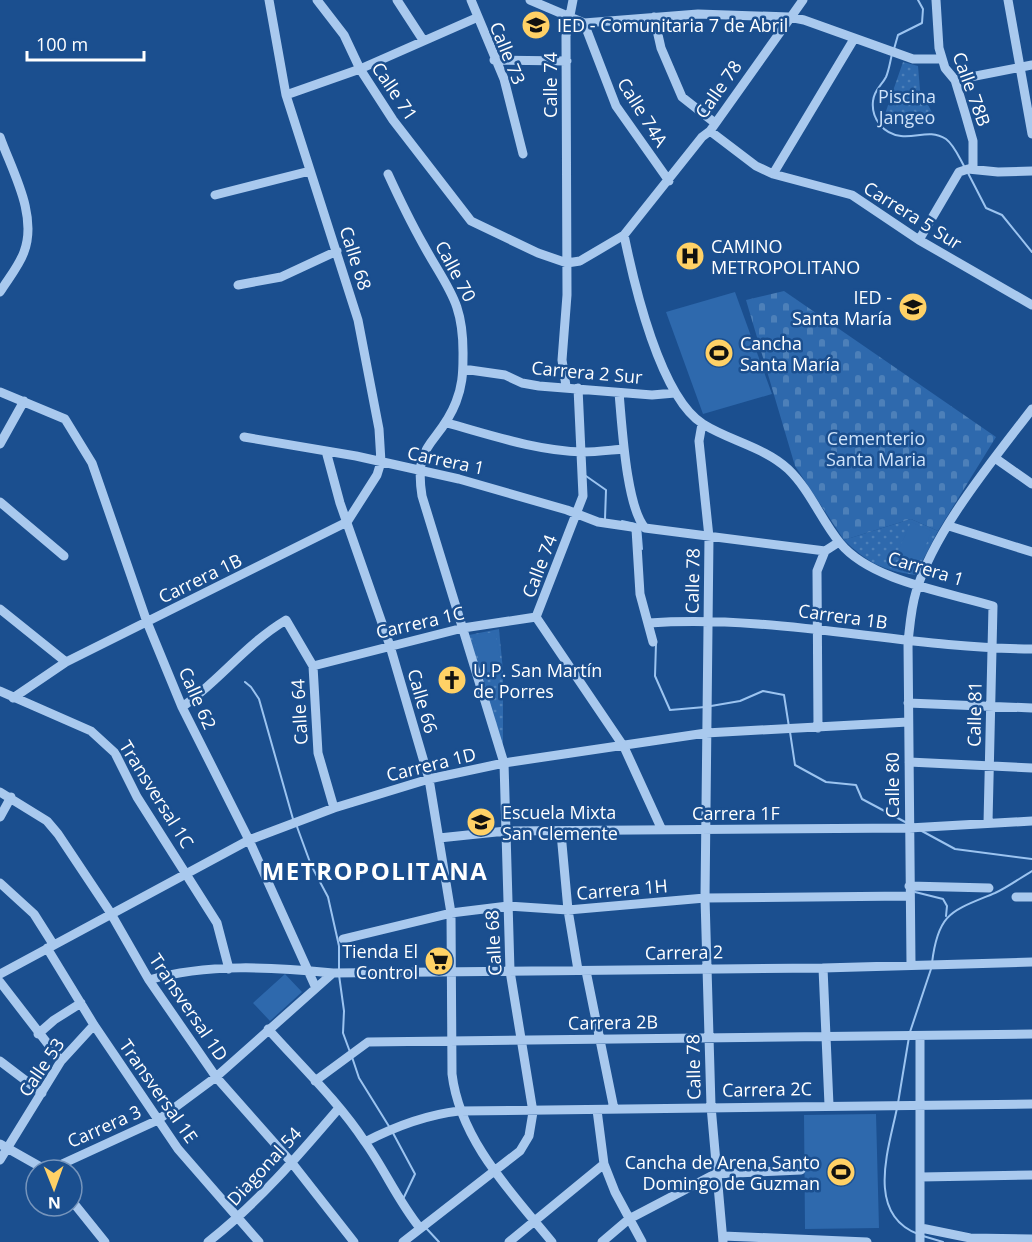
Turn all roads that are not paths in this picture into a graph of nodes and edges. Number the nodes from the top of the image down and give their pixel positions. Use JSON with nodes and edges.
{"nodes":[{"id":1,"x":268,"y":0,"type":"edge"},
{"id":2,"x":316,"y":0,"type":"edge"},
{"id":3,"x":398,"y":0,"type":"edge"},
{"id":4,"x":471,"y":0,"type":"edge"},
{"id":5,"x":531,"y":0,"type":"edge"},
{"id":6,"x":573,"y":0,"type":"edge"},
{"id":7,"x":803,"y":0,"type":"edge"},
{"id":8,"x":936,"y":0,"type":"edge"},
{"id":9,"x":1008,"y":0,"type":"edge"},
{"id":10,"x":569,"y":16,"type":"junction"},
{"id":11,"x":654,"y":16,"type":"junction"},
{"id":12,"x":789,"y":17,"type":"junction"},
{"id":13,"x":476,"y":18,"type":"junction"},
{"id":14,"x":584,"y":23,"type":"junction"},
{"id":15,"x":854,"y":39,"type":"junction"},
{"id":16,"x":423,"y":40,"type":"junction"},
{"id":17,"x":942,"y":59,"type":"junction"},
{"id":18,"x":494,"y":60,"type":"junction"},
{"id":19,"x":567,"y":61,"type":"junction"},
{"id":20,"x":1032,"y":65,"type":"edge"},
{"id":21,"x":1021,"y":67,"type":"junction"},
{"id":22,"x":360,"y":69,"type":"junction"},
{"id":23,"x":955,"y":80,"type":"junction"},
{"id":24,"x":286,"y":95,"type":"junction"},
{"id":25,"x":712,"y":127,"type":"junction"},
{"id":26,"x":1032,"y":134,"type":"edge"},
{"id":27,"x":0,"y":136,"type":"edge"},
{"id":28,"x":523,"y":154,"type":"dead end"},
{"id":29,"x":968,"y":170,"type":"junction"},
{"id":30,"x":310,"y":171,"type":"junction"},
{"id":31,"x":1032,"y":171,"type":"edge"},
{"id":32,"x":388,"y":174,"type":"dead end"},
{"id":33,"x":773,"y":174,"type":"junction"},
{"id":34,"x":669,"y":181,"type":"junction"},
{"id":35,"x":214,"y":195,"type":"dead end"},
{"id":36,"x":624,"y":235,"type":"junction"},
{"id":37,"x":919,"y":240,"type":"junction"},
{"id":38,"x":337,"y":251,"type":"junction"},
{"id":39,"x":567,"y":263,"type":"junction"},
{"id":40,"x":238,"y":285,"type":"dead end"},
{"id":41,"x":0,"y":292,"type":"edge"},
{"id":42,"x":1032,"y":305,"type":"edge"},
{"id":43,"x":463,"y":369,"type":"junction"},
{"id":44,"x":566,"y":386,"type":"junction"},
{"id":45,"x":578,"y":388,"type":"junction"},
{"id":46,"x":0,"y":392,"type":"edge"},
{"id":47,"x":619,"y":393,"type":"junction"},
{"id":48,"x":675,"y":393,"type":"junction"},
{"id":49,"x":24,"y":401,"type":"junction"},
{"id":50,"x":1032,"y":409,"type":"edge"},
{"id":51,"x":447,"y":423,"type":"junction"},
{"id":52,"x":702,"y":424,"type":"junction"},
{"id":53,"x":244,"y":437,"type":"dead end"},
{"id":54,"x":0,"y":444,"type":"edge"},
{"id":55,"x":624,"y":449,"type":"junction"},
{"id":56,"x":326,"y":451,"type":"junction"},
{"id":57,"x":583,"y":452,"type":"junction"},
{"id":58,"x":995,"y":458,"type":"junction"},
{"id":59,"x":381,"y":462,"type":"junction"},
{"id":60,"x":418,"y":472,"type":"junction"},
{"id":61,"x":1032,"y":484,"type":"edge"},
{"id":62,"x":0,"y":501,"type":"edge"},
{"id":63,"x":577,"y":514,"type":"junction"},
{"id":64,"x":347,"y":522,"type":"junction"},
{"id":65,"x":949,"y":526,"type":"junction"},
{"id":66,"x":640,"y":529,"type":"junction"},
{"id":67,"x":709,"y":537,"type":"junction"},
{"id":68,"x":839,"y":542,"type":"junction"},
{"id":69,"x":825,"y":551,"type":"junction"},
{"id":70,"x":1032,"y":552,"type":"edge"},
{"id":71,"x":64,"y":556,"type":"dead end"},
{"id":72,"x":899,"y":581,"type":"junction"},
{"id":73,"x":919,"y":584,"type":"junction"},
{"id":74,"x":912,"y":606,"type":"junction"},
{"id":75,"x":993,"y":606,"type":"joint"},
{"id":76,"x":0,"y":609,"type":"edge"},
{"id":77,"x":536,"y":617,"type":"junction"},
{"id":78,"x":707,"y":621,"type":"junction"},
{"id":79,"x":147,"y":622,"type":"junction"},
{"id":80,"x":651,"y":622,"type":"junction"},
{"id":81,"x":463,"y":628,"type":"junction"},
{"id":82,"x":817,"y":628,"type":"junction"},
{"id":83,"x":653,"y":642,"type":"dead end"},
{"id":84,"x":908,"y":642,"type":"junction"},
{"id":85,"x":390,"y":646,"type":"junction"},
{"id":86,"x":992,"y":649,"type":"junction"},
{"id":87,"x":1032,"y":649,"type":"edge"},
{"id":88,"x":66,"y":662,"type":"junction"},
{"id":89,"x":313,"y":666,"type":"junction"},
{"id":90,"x":0,"y":691,"type":"edge"},
{"id":91,"x":13,"y":698,"type":"junction"},
{"id":92,"x":908,"y":703,"type":"junction"},
{"id":93,"x":182,"y":707,"type":"junction"},
{"id":94,"x":991,"y":707,"type":"junction"},
{"id":95,"x":1032,"y":708,"type":"edge"},
{"id":96,"x":908,"y":722,"type":"junction"},
{"id":97,"x":818,"y":728,"type":"junction"},
{"id":98,"x":706,"y":733,"type":"junction"},
{"id":99,"x":624,"y":747,"type":"junction"},
{"id":100,"x":909,"y":762,"type":"junction"},
{"id":101,"x":504,"y":763,"type":"junction"},
{"id":102,"x":990,"y":767,"type":"junction"},
{"id":103,"x":1032,"y":768,"type":"edge"},
{"id":104,"x":429,"y":779,"type":"junction"},
{"id":105,"x":0,"y":792,"type":"edge"},
{"id":106,"x":11,"y":797,"type":"junction"},
{"id":107,"x":334,"y":808,"type":"junction"},
{"id":108,"x":0,"y":817,"type":"edge"},
{"id":109,"x":1032,"y":821,"type":"edge"},
{"id":110,"x":988,"y":823,"type":"junction"},
{"id":111,"x":909,"y":828,"type":"junction"},
{"id":112,"x":662,"y":830,"type":"junction"},
{"id":113,"x":707,"y":830,"type":"junction"},
{"id":114,"x":506,"y":831,"type":"junction"},
{"id":115,"x":561,"y":833,"type":"junction"},
{"id":116,"x":440,"y":838,"type":"junction"},
{"id":117,"x":249,"y":840,"type":"junction"},
{"id":118,"x":187,"y":875,"type":"junction"},
{"id":119,"x":0,"y":883,"type":"edge"},
{"id":120,"x":989,"y":888,"type":"dead end"},
{"id":121,"x":909,"y":891,"type":"junction"},
{"id":122,"x":1016,"y":897,"type":"dead end"},
{"id":123,"x":1032,"y":897,"type":"edge"},
{"id":124,"x":705,"y":898,"type":"junction"},
{"id":125,"x":508,"y":906,"type":"junction"},
{"id":126,"x":568,"y":910,"type":"junction"},
{"id":127,"x":110,"y":912,"type":"junction"},
{"id":128,"x":451,"y":913,"type":"junction"},
{"id":129,"x":343,"y":939,"type":"dead end"},
{"id":130,"x":50,"y":946,"type":"junction"},
{"id":131,"x":1032,"y":962,"type":"edge"},
{"id":132,"x":911,"y":964,"type":"junction"},
{"id":133,"x":708,"y":968,"type":"junction"},
{"id":134,"x":823,"y":968,"type":"junction"},
{"id":135,"x":229,"y":969,"type":"junction"},
{"id":136,"x":306,"y":970,"type":"junction"},
{"id":137,"x":510,"y":971,"type":"junction"},
{"id":138,"x":582,"y":971,"type":"junction"},
{"id":139,"x":338,"y":972,"type":"junction"},
{"id":140,"x":452,"y":972,"type":"junction"},
{"id":141,"x":0,"y":974,"type":"edge"},
{"id":142,"x":149,"y":980,"type":"junction"},
{"id":143,"x":0,"y":982,"type":"edge"},
{"id":144,"x":311,"y":990,"type":"junction"},
{"id":145,"x":81,"y":1003,"type":"junction"},
{"id":146,"x":94,"y":1025,"type":"junction"},
{"id":147,"x":268,"y":1029,"type":"junction"},
{"id":148,"x":1032,"y":1034,"type":"edge"},
{"id":149,"x":38,"y":1035,"type":"junction"},
{"id":150,"x":826,"y":1036,"type":"junction"},
{"id":151,"x":917,"y":1036,"type":"junction"},
{"id":152,"x":709,"y":1038,"type":"junction"},
{"id":153,"x":520,"y":1039,"type":"junction"},
{"id":154,"x":599,"y":1039,"type":"junction"},
{"id":155,"x":451,"y":1042,"type":"junction"},
{"id":156,"x":0,"y":1061,"type":"edge"},
{"id":157,"x":61,"y":1061,"type":"junction"},
{"id":158,"x":216,"y":1077,"type":"junction"},
{"id":159,"x":315,"y":1081,"type":"junction"},
{"id":160,"x":42,"y":1093,"type":"junction"},
{"id":161,"x":1032,"y":1104,"type":"edge"},
{"id":162,"x":829,"y":1105,"type":"junction"},
{"id":163,"x":920,"y":1105,"type":"junction"},
{"id":164,"x":711,"y":1106,"type":"junction"},
{"id":165,"x":339,"y":1108,"type":"junction"},
{"id":166,"x":614,"y":1109,"type":"junction"},
{"id":167,"x":597,"y":1110,"type":"junction"},
{"id":168,"x":459,"y":1111,"type":"junction"},
{"id":169,"x":533,"y":1112,"type":"junction"},
{"id":170,"x":158,"y":1120,"type":"junction"},
{"id":171,"x":365,"y":1142,"type":"junction"},
{"id":172,"x":4,"y":1146,"type":"edge"},
{"id":173,"x":26,"y":1158,"type":"edge"},
{"id":174,"x":74,"y":1158,"type":"edge"},
{"id":175,"x":0,"y":1160,"type":"edge"},
{"id":176,"x":292,"y":1164,"type":"junction"},
{"id":177,"x":604,"y":1164,"type":"junction"},
{"id":178,"x":801,"y":1170,"type":"dead end"},
{"id":179,"x":497,"y":1172,"type":"junction"},
{"id":180,"x":715,"y":1174,"type":"junction"},
{"id":181,"x":1032,"y":1175,"type":"edge"},
{"id":182,"x":921,"y":1177,"type":"junction"},
{"id":183,"x":84,"y":1216,"type":"edge"},
{"id":184,"x":238,"y":1219,"type":"junction"},
{"id":185,"x":629,"y":1219,"type":"junction"},
{"id":186,"x":536,"y":1222,"type":"junction"},
{"id":187,"x":423,"y":1226,"type":"junction"},
{"id":188,"x":921,"y":1235,"type":"edge"},
{"id":189,"x":723,"y":1239,"type":"edge"},
{"id":190,"x":1032,"y":1239,"type":"edge"},
{"id":191,"x":105,"y":1242,"type":"edge"},
{"id":192,"x":208,"y":1242,"type":"edge"},
{"id":193,"x":259,"y":1242,"type":"edge"},
{"id":194,"x":354,"y":1242,"type":"edge"},
{"id":195,"x":403,"y":1242,"type":"edge"},
{"id":196,"x":509,"y":1242,"type":"edge"},
{"id":197,"x":552,"y":1242,"type":"edge"},
{"id":198,"x":602,"y":1242,"type":"edge"},
{"id":199,"x":642,"y":1242,"type":"edge"},
{"id":200,"x":867,"y":1242,"type":"edge"}],
"edges":[{"from":1,"to":24,"type":"street","name":"Calle 68"},
{"from":2,"to":22,"type":"street","name":"Calle 71"},
{"from":3,"to":16,"type":"street"},
{"from":4,"to":13,"type":"street","name":"Calle 73"},
{"from":5,"to":10,"type":"street"},
{"from":6,"to":10,"type":"street","name":"Calle 74"},
{"from":7,"to":12,"type":"street","name":"Calle 78"},
{"from":8,"to":17,"type":"street","name":"Calle 78B"},
{"from":9,"to":21,"type":"street"},
{"from":10,"to":14,"type":"street"},
{"from":10,"to":19,"type":"street","name":"Calle 74"},
{"from":11,"to":12,"type":"street"},
{"from":11,"to":14,"type":"street"},
{"from":11,"to":25,"type":"street","name":"Carrera 5 Sur"},
{"from":12,"to":15,"type":"street"},
{"from":12,"to":25,"type":"street","name":"Calle 78"},
{"from":13,"to":16,"type":"street"},
{"from":13,"to":18,"type":"street","name":"Calle 73"},
{"from":14,"to":34,"type":"street","name":"Calle 74A"},
{"from":15,"to":17,"type":"street"},
{"from":15,"to":33,"type":"street"},
{"from":16,"to":22,"type":"street"},
{"from":17,"to":23,"type":"street","name":"Calle 78B"},
{"from":18,"to":19,"type":"street"},
{"from":18,"to":28,"type":"street","name":"Calle 73"},
{"from":19,"to":39,"type":"street","name":"Calle 74"},
{"from":20,"to":21,"type":"street"},
{"from":21,"to":23,"type":"street"},
{"from":21,"to":26,"type":"street"},
{"from":22,"to":24,"type":"street"},
{"from":22,"to":39,"type":"street","name":"Calle 71"},
{"from":23,"to":29,"type":"street","name":"Calle 78B"},
{"from":24,"to":30,"type":"street","name":"Calle 68"},
{"from":25,"to":33,"type":"street","name":"Carrera 5 Sur"},
{"from":25,"to":34,"type":"street","name":"Calle 78"},
{"from":27,"to":41,"type":"street"},
{"from":29,"to":31,"type":"street"},
{"from":29,"to":37,"type":"street"},
{"from":30,"to":35,"type":"street"},
{"from":30,"to":38,"type":"street","name":"Calle 68"},
{"from":32,"to":43,"type":"street","name":"Calle 70"},
{"from":33,"to":37,"type":"street","name":"Carrera 5 Sur"},
{"from":34,"to":36,"type":"street","name":"Calle 78"},
{"from":36,"to":39,"type":"street"},
{"from":36,"to":48,"type":"street"},
{"from":37,"to":42,"type":"street","name":"Carrera 5 Sur"},
{"from":38,"to":40,"type":"street"},
{"from":38,"to":59,"type":"street","name":"Calle 68"},
{"from":39,"to":44,"type":"street","name":"Calle 74"},
{"from":43,"to":44,"type":"street","name":"Carrera 2 Sur"},
{"from":43,"to":51,"type":"street","name":"Calle 70"},
{"from":44,"to":45,"type":"street","name":"Carrera 2 Sur"},
{"from":45,"to":47,"type":"street","name":"Carrera 2 Sur"},
{"from":45,"to":57,"type":"street","name":"Calle 74"},
{"from":46,"to":49,"type":"street"},
{"from":47,"to":48,"type":"street","name":"Carrera 2 Sur"},
{"from":47,"to":55,"type":"street"},
{"from":48,"to":52,"type":"street"},
{"from":49,"to":54,"type":"street"},
{"from":49,"to":79,"type":"street","name":"Calle 62"},
{"from":50,"to":58,"type":"street","name":"Calle 80"},
{"from":51,"to":57,"type":"street"},
{"from":51,"to":60,"type":"street"},
{"from":52,"to":67,"type":"street","name":"Calle 78"},
{"from":52,"to":68,"type":"street","name":"Carrera 1"},
{"from":53,"to":56,"type":"street","name":"Carrera 1"},
{"from":55,"to":57,"type":"street"},
{"from":55,"to":66,"type":"street"},
{"from":56,"to":59,"type":"street","name":"Carrera 1"},
{"from":56,"to":64,"type":"street","name":"Calle 66"},
{"from":57,"to":63,"type":"street","name":"Calle 74"},
{"from":58,"to":61,"type":"street"},
{"from":58,"to":65,"type":"street","name":"Calle 80"},
{"from":59,"to":60,"type":"street","name":"Carrera 1"},
{"from":59,"to":64,"type":"street","name":"Calle 68"},
{"from":60,"to":63,"type":"street","name":"Carrera 1"},
{"from":60,"to":81,"type":"street","name":"Calle 68"},
{"from":62,"to":71,"type":"street"},
{"from":63,"to":66,"type":"street","name":"Carrera 1"},
{"from":63,"to":77,"type":"street","name":"Calle 74"},
{"from":64,"to":79,"type":"street","name":"Carrera 1B"},
{"from":64,"to":85,"type":"street","name":"Calle 66"},
{"from":65,"to":70,"type":"street"},
{"from":65,"to":73,"type":"street","name":"Calle 80"},
{"from":66,"to":67,"type":"street","name":"Carrera 1"},
{"from":66,"to":80,"type":"street"},
{"from":67,"to":69,"type":"street","name":"Carrera 1"},
{"from":67,"to":78,"type":"street","name":"Calle 78"},
{"from":68,"to":69,"type":"street"},
{"from":68,"to":72,"type":"street","name":"Carrera 1"},
{"from":69,"to":82,"type":"street"},
{"from":72,"to":73,"type":"street","name":"Carrera 1"},
{"from":72,"to":74,"type":"street"},
{"from":73,"to":74,"type":"street","name":"Calle 80"},
{"from":73,"to":75,"type":"street","name":"Carrera 1"},
{"from":74,"to":84,"type":"street","name":"Calle 80"},
{"from":75,"to":86,"type":"street","name":"Calle 81"},
{"from":76,"to":88,"type":"street"},
{"from":77,"to":81,"type":"street","name":"Carrera 1C"},
{"from":77,"to":99,"type":"street","name":"Calle 74"},
{"from":78,"to":80,"type":"street","name":"Carrera 1B"},
{"from":78,"to":82,"type":"street","name":"Carrera 1B"},
{"from":78,"to":98,"type":"street","name":"Calle 78"},
{"from":79,"to":88,"type":"street","name":"Carrera 1B"},
{"from":79,"to":93,"type":"street","name":"Calle 62"},
{"from":80,"to":83,"type":"street"},
{"from":81,"to":85,"type":"street","name":"Carrera 1C"},
{"from":81,"to":101,"type":"street","name":"Calle 68"},
{"from":82,"to":84,"type":"street","name":"Carrera 1B"},
{"from":82,"to":97,"type":"street"},
{"from":84,"to":86,"type":"street","name":"Carrera 1B"},
{"from":84,"to":92,"type":"street","name":"Calle 80"},
{"from":85,"to":89,"type":"street","name":"Carrera 1C"},
{"from":85,"to":104,"type":"street","name":"Calle 66"},
{"from":86,"to":87,"type":"street","name":"Carrera 1B"},
{"from":86,"to":94,"type":"street","name":"Calle 81"},
{"from":88,"to":91,"type":"street","name":"Carrera 1B"},
{"from":89,"to":93,"type":"street","name":"Calle 64"},
{"from":89,"to":107,"type":"street","name":"Calle 64"},
{"from":90,"to":91,"type":"street","name":"Transversal 1C"},
{"from":91,"to":118,"type":"street","name":"Transversal 1C"},
{"from":92,"to":94,"type":"street"},
{"from":92,"to":96,"type":"street","name":"Calle 80"},
{"from":93,"to":117,"type":"street","name":"Calle 62"},
{"from":94,"to":95,"type":"street"},
{"from":94,"to":102,"type":"street","name":"Calle 81"},
{"from":96,"to":97,"type":"street","name":"Carrera 1D"},
{"from":96,"to":100,"type":"street","name":"Calle 80"},
{"from":97,"to":98,"type":"street","name":"Carrera 1D"},
{"from":98,"to":99,"type":"street","name":"Carrera 1D"},
{"from":98,"to":113,"type":"street","name":"Calle 78"},
{"from":99,"to":101,"type":"street","name":"Carrera 1D"},
{"from":99,"to":112,"type":"street","name":"Calle 74"},
{"from":100,"to":102,"type":"street"},
{"from":100,"to":111,"type":"street","name":"Calle 80"},
{"from":101,"to":104,"type":"street","name":"Carrera 1D"},
{"from":101,"to":114,"type":"street","name":"Calle 68"},
{"from":102,"to":103,"type":"street"},
{"from":102,"to":110,"type":"street","name":"Calle 81"},
{"from":104,"to":107,"type":"street","name":"Carrera 1D"},
{"from":104,"to":116,"type":"street","name":"Calle 66"},
{"from":105,"to":106,"type":"street","name":"Transversal 1D"},
{"from":106,"to":108,"type":"street"},
{"from":106,"to":127,"type":"street","name":"Transversal 1D"},
{"from":107,"to":117,"type":"street","name":"Carrera 1D"},
{"from":109,"to":110,"type":"street","name":"Carrera 1F"},
{"from":110,"to":111,"type":"street","name":"Carrera 1F"},
{"from":111,"to":113,"type":"street","name":"Carrera 1F"},
{"from":111,"to":121,"type":"street","name":"Calle 80"},
{"from":112,"to":113,"type":"street","name":"Carrera 1F"},
{"from":112,"to":115,"type":"street","name":"Carrera 1F"},
{"from":113,"to":124,"type":"street","name":"Calle 78"},
{"from":114,"to":115,"type":"street","name":"Carrera 1F"},
{"from":114,"to":116,"type":"street","name":"Carrera 1F"},
{"from":114,"to":125,"type":"street","name":"Calle 68"},
{"from":115,"to":126,"type":"street"},
{"from":116,"to":128,"type":"street","name":"Calle 66"},
{"from":117,"to":118,"type":"street","name":"Carrera 1D"},
{"from":117,"to":136,"type":"street","name":"Calle 62"},
{"from":118,"to":127,"type":"street","name":"Carrera 1D"},
{"from":118,"to":135,"type":"street","name":"Transversal 1C"},
{"from":119,"to":130,"type":"street","name":"Transversal 1E"},
{"from":120,"to":121,"type":"street","name":"Carrera 1H"},
{"from":121,"to":124,"type":"street","name":"Carrera 1H"},
{"from":121,"to":132,"type":"street","name":"Calle 80"},
{"from":122,"to":123,"type":"street"},
{"from":124,"to":126,"type":"street","name":"Carrera 1H"},
{"from":124,"to":133,"type":"street","name":"Calle 78"},
{"from":125,"to":126,"type":"street","name":"Carrera 1H"},
{"from":125,"to":128,"type":"street","name":"Carrera 1H"},
{"from":125,"to":137,"type":"street","name":"Calle 68"},
{"from":126,"to":138,"type":"street"},
{"from":127,"to":130,"type":"street","name":"Carrera 1D"},
{"from":127,"to":142,"type":"street","name":"Transversal 1D"},
{"from":128,"to":129,"type":"street","name":"Carrera 1H"},
{"from":128,"to":140,"type":"street","name":"Calle 66"},
{"from":130,"to":141,"type":"street","name":"Carrera 1D"},
{"from":130,"to":145,"type":"street","name":"Transversal 1E"},
{"from":131,"to":132,"type":"street","name":"Carrera 2"},
{"from":132,"to":134,"type":"street","name":"Carrera 2"},
{"from":133,"to":134,"type":"street","name":"Carrera 2"},
{"from":133,"to":138,"type":"street","name":"Carrera 2"},
{"from":133,"to":152,"type":"street","name":"Calle 78"},
{"from":134,"to":150,"type":"street"},
{"from":135,"to":136,"type":"street","name":"Carrera 2"},
{"from":135,"to":142,"type":"street","name":"Carrera 2"},
{"from":136,"to":139,"type":"street","name":"Carrera 2"},
{"from":136,"to":144,"type":"street","name":"Calle 62"},
{"from":137,"to":138,"type":"street","name":"Carrera 2"},
{"from":137,"to":140,"type":"street","name":"Carrera 2"},
{"from":137,"to":153,"type":"street","name":"Calle 68"},
{"from":138,"to":154,"type":"street"},
{"from":139,"to":140,"type":"street","name":"Carrera 2"},
{"from":139,"to":144,"type":"street","name":"Carrera 3"},
{"from":140,"to":155,"type":"street","name":"Calle 66"},
{"from":142,"to":158,"type":"street","name":"Transversal 1D"},
{"from":143,"to":149,"type":"street"},
{"from":144,"to":147,"type":"street","name":"Carrera 3"},
{"from":145,"to":146,"type":"street","name":"Transversal 1E"},
{"from":145,"to":149,"type":"street"},
{"from":146,"to":157,"type":"street","name":"Calle 53"},
{"from":146,"to":170,"type":"street","name":"Transversal 1E"},
{"from":147,"to":158,"type":"street","name":"Carrera 3"},
{"from":147,"to":159,"type":"street"},
{"from":148,"to":151,"type":"street","name":"Carrera 2B"},
{"from":149,"to":157,"type":"street"},
{"from":150,"to":151,"type":"street","name":"Carrera 2B"},
{"from":150,"to":152,"type":"street","name":"Carrera 2B"},
{"from":150,"to":162,"type":"street"},
{"from":151,"to":163,"type":"street"},
{"from":152,"to":154,"type":"street","name":"Carrera 2B"},
{"from":152,"to":164,"type":"street","name":"Calle 78"},
{"from":153,"to":154,"type":"street","name":"Carrera 2B"},
{"from":153,"to":155,"type":"street","name":"Carrera 2B"},
{"from":153,"to":169,"type":"street","name":"Calle 68"},
{"from":154,"to":166,"type":"street"},
{"from":155,"to":159,"type":"street","name":"Carrera 2B"},
{"from":155,"to":168,"type":"street","name":"Calle 66"},
{"from":156,"to":160,"type":"street"},
{"from":157,"to":160,"type":"street","name":"Calle 53"},
{"from":158,"to":170,"type":"street","name":"Carrera 3"},
{"from":158,"to":176,"type":"street","name":"Transversal 1D"},
{"from":159,"to":165,"type":"street"},
{"from":160,"to":172,"type":"street","name":"Calle 53"},
{"from":161,"to":163,"type":"street","name":"Carrera 2C"},
{"from":162,"to":163,"type":"street","name":"Carrera 2C"},
{"from":162,"to":164,"type":"street","name":"Carrera 2C"},
{"from":163,"to":182,"type":"street"},
{"from":164,"to":166,"type":"street","name":"Carrera 2C"},
{"from":164,"to":180,"type":"street","name":"Calle 78"},
{"from":165,"to":171,"type":"street"},
{"from":165,"to":176,"type":"street","name":"Diagonal 54"},
{"from":166,"to":167,"type":"street","name":"Carrera 2C"},
{"from":167,"to":169,"type":"street","name":"Carrera 2C"},
{"from":167,"to":177,"type":"street"},
{"from":168,"to":169,"type":"street","name":"Carrera 2C"},
{"from":168,"to":171,"type":"street","name":"Carrera 2C"},
{"from":168,"to":179,"type":"street","name":"Calle 66"},
{"from":169,"to":179,"type":"street","name":"Calle 68"},
{"from":170,"to":174,"type":"street","name":"Carrera 3"},
{"from":170,"to":184,"type":"street","name":"Transversal 1E"},
{"from":171,"to":187,"type":"street"},
{"from":172,"to":173,"type":"street"},
{"from":172,"to":175,"type":"street","name":"Calle 53"},
{"from":176,"to":184,"type":"street","name":"Diagonal 54"},
{"from":176,"to":194,"type":"street","name":"Transversal 1D"},
{"from":177,"to":185,"type":"street"},
{"from":177,"to":186,"type":"street"},
{"from":178,"to":180,"type":"street"},
{"from":179,"to":186,"type":"street","name":"Calle 66"},
{"from":179,"to":187,"type":"street","name":"Calle 68"},
{"from":180,"to":185,"type":"street"},
{"from":180,"to":189,"type":"street","name":"Calle 78"},
{"from":181,"to":182,"type":"street"},
{"from":182,"to":188,"type":"street"},
{"from":183,"to":191,"type":"street"},
{"from":184,"to":192,"type":"street","name":"Diagonal 54"},
{"from":184,"to":193,"type":"street","name":"Transversal 1E"},
{"from":185,"to":198,"type":"street"},
{"from":185,"to":199,"type":"street"},
{"from":186,"to":196,"type":"street"},
{"from":186,"to":197,"type":"street","name":"Calle 66"},
{"from":187,"to":195,"type":"street","name":"Calle 68"},
{"from":188,"to":190,"type":"street"},
{"from":189,"to":200,"type":"street"}]}
